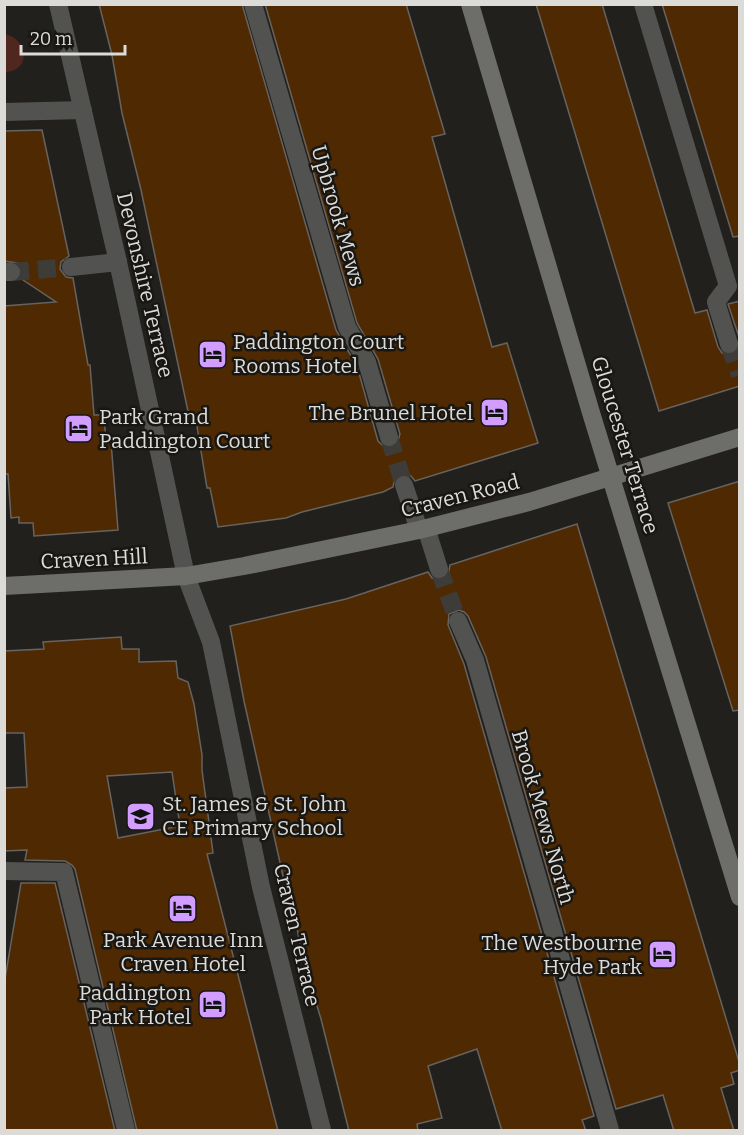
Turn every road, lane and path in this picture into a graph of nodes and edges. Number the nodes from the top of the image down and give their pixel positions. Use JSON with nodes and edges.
{"nodes":[{"id":1,"x":58,"y":4,"type":"edge"},
{"id":2,"x":253,"y":4,"type":"edge"},
{"id":3,"x":470,"y":4,"type":"edge"},
{"id":4,"x":643,"y":4,"type":"edge"},
{"id":5,"x":82,"y":110,"type":"junction"},
{"id":6,"x":4,"y":112,"type":"edge"},
{"id":7,"x":118,"y":262,"type":"junction"},
{"id":8,"x":71,"y":267,"type":"tunnel mouth"},
{"id":9,"x":729,"y":344,"type":"tunnel mouth"},
{"id":10,"x":389,"y":437,"type":"tunnel mouth"},
{"id":11,"x":740,"y":437,"type":"edge"},
{"id":12,"x":611,"y":476,"type":"junction"},
{"id":13,"x":404,"y":484,"type":"tunnel mouth"},
{"id":14,"x":422,"y":529,"type":"junction"},
{"id":15,"x":439,"y":569,"type":"tunnel mouth"},
{"id":16,"x":186,"y":576,"type":"junction"},
{"id":17,"x":4,"y":586,"type":"edge"},
{"id":18,"x":458,"y":621,"type":"tunnel mouth"},
{"id":19,"x":732,"y":853,"type":"edge"},
{"id":20,"x":4,"y":871,"type":"edge"},
{"id":21,"x":740,"y":897,"type":"edge"},
{"id":22,"x":126,"y":1131,"type":"edge"},
{"id":23,"x":322,"y":1131,"type":"edge"},
{"id":24,"x":610,"y":1131,"type":"edge"}],
"edges":[{"from":1,"to":5,"type":"street","name":"Devonshire Terrace"},
{"from":2,"to":10,"type":"street","name":"Upbrook Mews"},
{"from":3,"to":12,"type":"street","name":"Gloucester Terrace"},
{"from":4,"to":9,"type":"street"},
{"from":5,"to":6,"type":"street"},
{"from":5,"to":7,"type":"street","name":"Devonshire Terrace"},
{"from":7,"to":8,"type":"street"},
{"from":7,"to":16,"type":"street","name":"Devonshire Terrace"},
{"from":11,"to":12,"type":"street","name":"Craven Road"},
{"from":12,"to":14,"type":"street","name":"Craven Road"},
{"from":12,"to":19,"type":"street","name":"Gloucester Terrace"},
{"from":13,"to":14,"type":"street"},
{"from":14,"to":15,"type":"street"},
{"from":14,"to":16,"type":"street","name":"Craven Road"},
{"from":16,"to":17,"type":"street","name":"Craven Hill"},
{"from":16,"to":23,"type":"street","name":"Craven Terrace"},
{"from":18,"to":24,"type":"street","name":"Brook Mews North"},
{"from":19,"to":21,"type":"street","name":"Gloucester Terrace"},
{"from":20,"to":22,"type":"street"}]}
